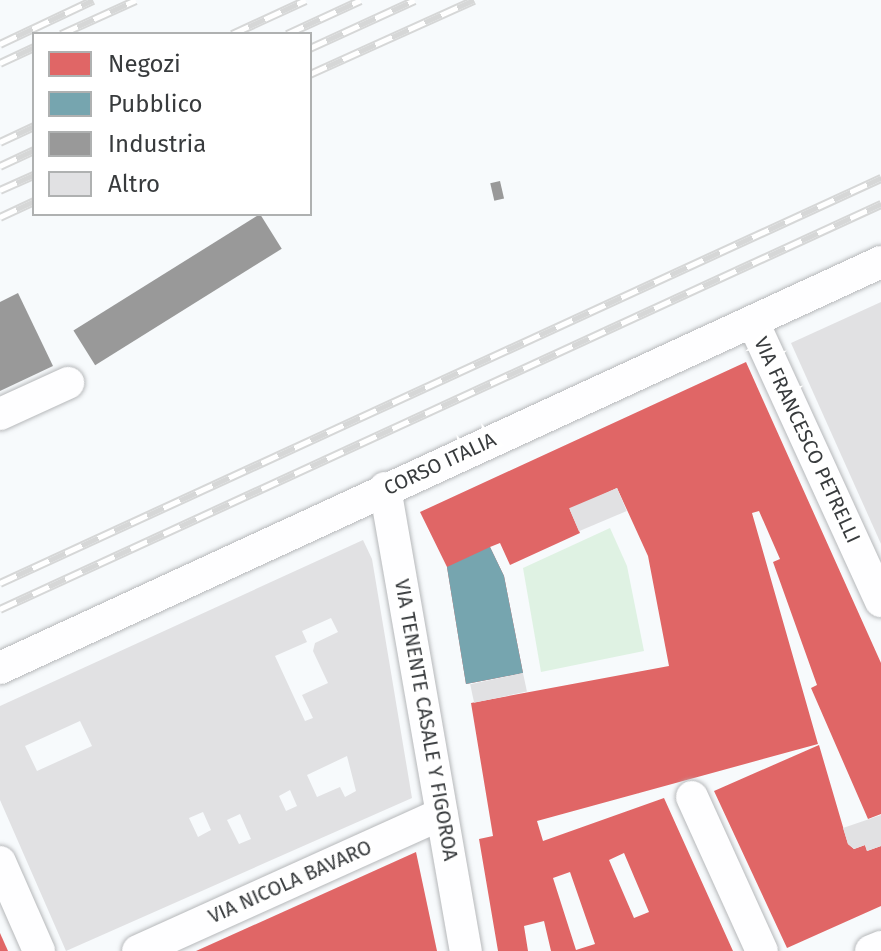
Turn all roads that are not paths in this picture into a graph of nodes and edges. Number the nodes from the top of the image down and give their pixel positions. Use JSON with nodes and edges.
{"nodes":[{"id":1,"x":881,"y":262,"type":"edge"},
{"id":2,"x":753,"y":322,"type":"junction"},
{"id":3,"x":68,"y":383,"type":"dead end"},
{"id":4,"x":0,"y":414,"type":"edge"},
{"id":5,"x":385,"y":488,"type":"junction"},
{"id":6,"x":881,"y":601,"type":"edge"},
{"id":7,"x":0,"y":668,"type":"edge"},
{"id":8,"x":692,"y":797,"type":"dead end"},
{"id":9,"x":442,"y":814,"type":"junction"},
{"id":10,"x":0,"y":862,"type":"edge"},
{"id":11,"x":881,"y":947,"type":"edge"},
{"id":12,"x":39,"y":951,"type":"edge"},
{"id":13,"x":138,"y":951,"type":"edge"},
{"id":14,"x":466,"y":951,"type":"edge"},
{"id":15,"x":762,"y":951,"type":"edge"},
{"id":16,"x":871,"y":951,"type":"edge"}],
"edges":[{"from":1,"to":2,"type":"street","name":"CORSO ITALIA"},
{"from":2,"to":5,"type":"street","name":"CORSO ITALIA"},
{"from":2,"to":6,"type":"street","name":"VIA FRANCESCO PETRELLI"},
{"from":3,"to":4,"type":"street"},
{"from":5,"to":7,"type":"street","name":"CORSO ITALIA"},
{"from":5,"to":9,"type":"street","name":"VIA TENENTE CASALE Y FIGOROA"},
{"from":8,"to":15,"type":"street"},
{"from":9,"to":13,"type":"street","name":"VIA NICOLA BAVARO"},
{"from":9,"to":14,"type":"street","name":"VIA TENENTE CASALE Y FIGOROA"},
{"from":10,"to":12,"type":"street"},
{"from":11,"to":16,"type":"street"}]}
